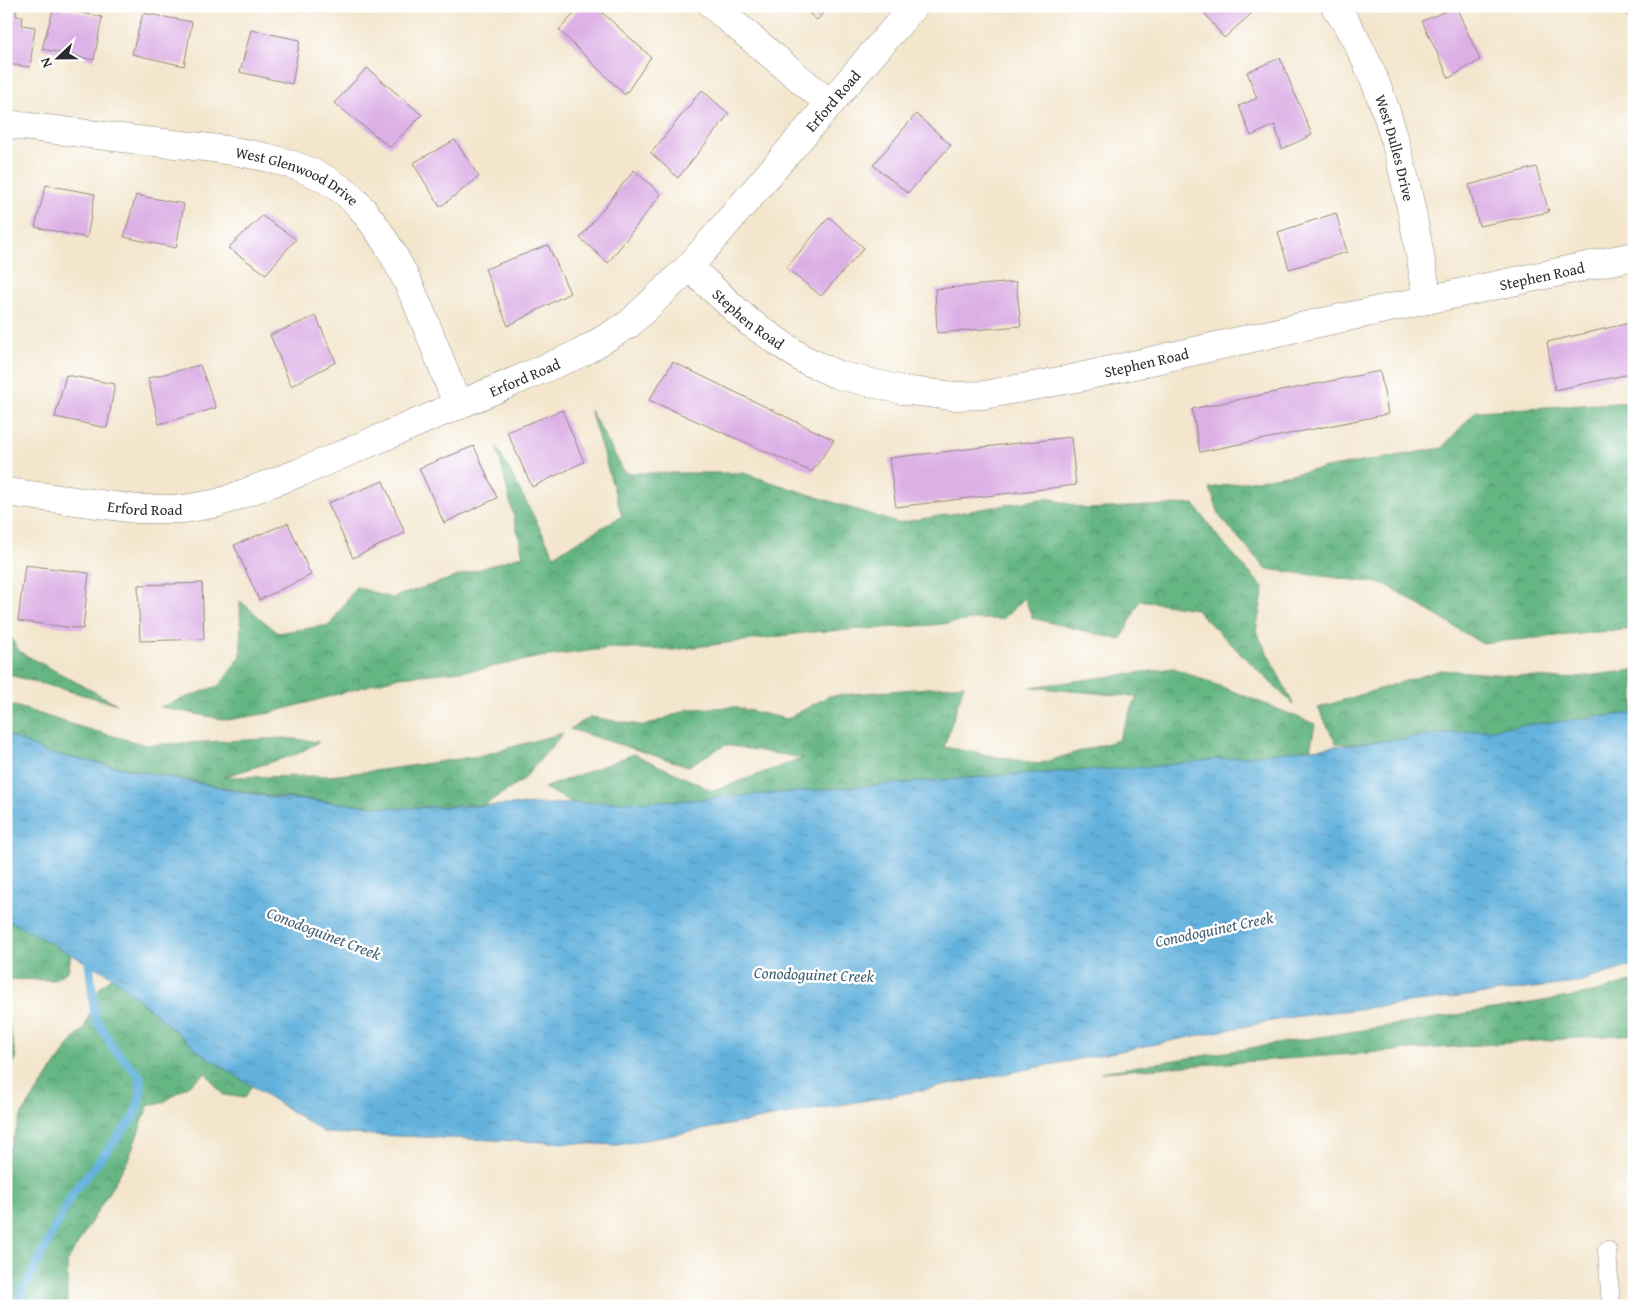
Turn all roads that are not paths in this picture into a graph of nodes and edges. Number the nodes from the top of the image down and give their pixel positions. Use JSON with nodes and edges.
{"nodes":[{"id":1,"x":713,"y":6,"type":"edge"},
{"id":2,"x":914,"y":6,"type":"edge"},
{"id":3,"x":1335,"y":6,"type":"edge"},
{"id":4,"x":830,"y":104,"type":"junction"},
{"id":5,"x":6,"y":124,"type":"edge"},
{"id":6,"x":1634,"y":256,"type":"edge"},
{"id":7,"x":689,"y":267,"type":"junction"},
{"id":8,"x":1428,"y":300,"type":"junction"},
{"id":9,"x":458,"y":406,"type":"junction"},
{"id":10,"x":6,"y":492,"type":"edge"},
{"id":11,"x":1607,"y":1250,"type":"dead end"},
{"id":12,"x":1611,"y":1306,"type":"edge"}],
"edges":[{"from":1,"to":4,"type":"street"},
{"from":2,"to":4,"type":"street","name":"Erford Road"},
{"from":3,"to":8,"type":"street","name":"West Dulles Drive"},
{"from":4,"to":7,"type":"street","name":"Erford Road"},
{"from":5,"to":9,"type":"street","name":"West Glenwood Drive"},
{"from":6,"to":8,"type":"street","name":"Stephen Road"},
{"from":7,"to":8,"type":"street","name":"Stephen Road"},
{"from":7,"to":9,"type":"street","name":"Erford Road"},
{"from":9,"to":10,"type":"street","name":"Erford Road"},
{"from":11,"to":12,"type":"lane"}]}
